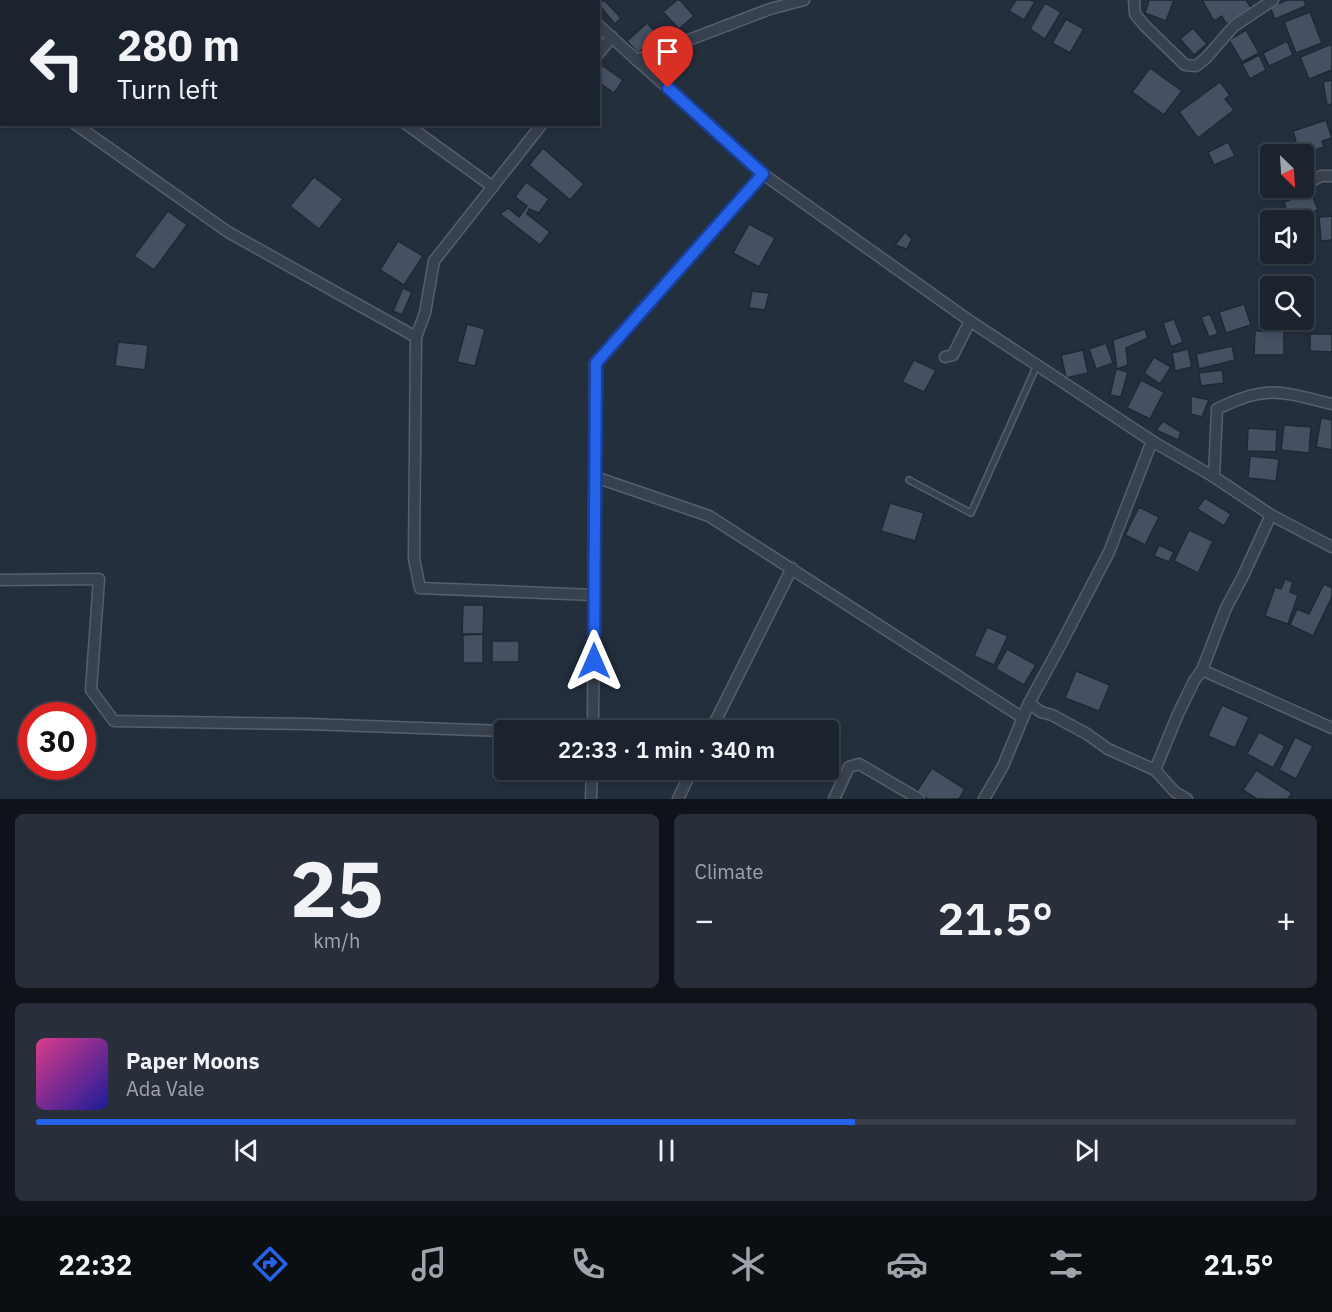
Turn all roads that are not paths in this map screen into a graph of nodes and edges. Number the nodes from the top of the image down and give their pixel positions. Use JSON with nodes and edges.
{"nodes":[{"id":1,"x":804,"y":0,"type":"edge"},
{"id":2,"x":1133,"y":0,"type":"edge"},
{"id":3,"x":1273,"y":0,"type":"edge"},
{"id":4,"x":600,"y":27,"type":"edge"},
{"id":5,"x":612,"y":37,"type":"junction"},
{"id":6,"x":600,"y":52,"type":"edge"},
{"id":7,"x":636,"y":60,"type":"junction"},
{"id":8,"x":78,"y":126,"type":"edge"},
{"id":9,"x":409,"y":126,"type":"edge"},
{"id":10,"x":540,"y":126,"type":"edge"},
{"id":11,"x":763,"y":174,"type":"junction"},
{"id":12,"x":1332,"y":176,"type":"edge"},
{"id":13,"x":1314,"y":180,"type":"edge"},
{"id":14,"x":493,"y":187,"type":"junction"},
{"id":15,"x":970,"y":321,"type":"junction"},
{"id":16,"x":417,"y":337,"type":"junction"},
{"id":17,"x":945,"y":357,"type":"dead end"},
{"id":18,"x":1037,"y":365,"type":"junction"},
{"id":19,"x":1332,"y":404,"type":"edge"},
{"id":20,"x":1152,"y":441,"type":"junction"},
{"id":21,"x":595,"y":477,"type":"junction"},
{"id":22,"x":1214,"y":477,"type":"junction"},
{"id":23,"x":909,"y":480,"type":"dead end"},
{"id":24,"x":1271,"y":515,"type":"junction"},
{"id":25,"x":1332,"y":547,"type":"edge"},
{"id":26,"x":792,"y":568,"type":"junction"},
{"id":27,"x":0,"y":579,"type":"edge"},
{"id":28,"x":594,"y":595,"type":"junction"},
{"id":29,"x":1202,"y":670,"type":"junction"},
{"id":30,"x":1029,"y":702,"type":"junction"},
{"id":31,"x":1023,"y":718,"type":"junction"},
{"id":32,"x":593,"y":720,"type":"edge"},
{"id":33,"x":716,"y":720,"type":"edge"},
{"id":34,"x":1332,"y":728,"type":"edge"},
{"id":35,"x":494,"y":731,"type":"edge"},
{"id":36,"x":1155,"y":770,"type":"junction"},
{"id":37,"x":592,"y":780,"type":"edge"},
{"id":38,"x":687,"y":780,"type":"edge"},
{"id":39,"x":591,"y":799,"type":"edge"},
{"id":40,"x":677,"y":799,"type":"edge"},
{"id":41,"x":834,"y":799,"type":"edge"},
{"id":42,"x":920,"y":799,"type":"edge"},
{"id":43,"x":984,"y":799,"type":"edge"},
{"id":44,"x":1187,"y":799,"type":"edge"}],
"edges":[{"from":1,"to":7,"type":"street"},
{"from":2,"to":3,"type":"street"},
{"from":4,"to":5,"type":"street"},
{"from":5,"to":6,"type":"street"},
{"from":5,"to":7,"type":"street"},
{"from":7,"to":11,"type":"street"},
{"from":8,"to":16,"type":"street"},
{"from":9,"to":14,"type":"street"},
{"from":10,"to":14,"type":"street"},
{"from":11,"to":15,"type":"street"},
{"from":11,"to":21,"type":"street"},
{"from":12,"to":13,"type":"street"},
{"from":14,"to":16,"type":"street"},
{"from":15,"to":17,"type":"street"},
{"from":15,"to":18,"type":"street"},
{"from":16,"to":28,"type":"street"},
{"from":18,"to":20,"type":"street"},
{"from":18,"to":23,"type":"lane"},
{"from":19,"to":22,"type":"street"},
{"from":20,"to":22,"type":"street"},
{"from":20,"to":30,"type":"street"},
{"from":21,"to":26,"type":"street"},
{"from":21,"to":28,"type":"street"},
{"from":22,"to":24,"type":"street"},
{"from":24,"to":25,"type":"street"},
{"from":24,"to":29,"type":"street"},
{"from":26,"to":31,"type":"street"},
{"from":26,"to":33,"type":"street"},
{"from":27,"to":35,"type":"street"},
{"from":28,"to":32,"type":"street"},
{"from":29,"to":34,"type":"street"},
{"from":29,"to":36,"type":"street"},
{"from":30,"to":31,"type":"street"},
{"from":30,"to":36,"type":"street"},
{"from":31,"to":43,"type":"street"},
{"from":36,"to":44,"type":"street"},
{"from":37,"to":39,"type":"street"},
{"from":38,"to":40,"type":"street"},
{"from":41,"to":42,"type":"street"}]}
